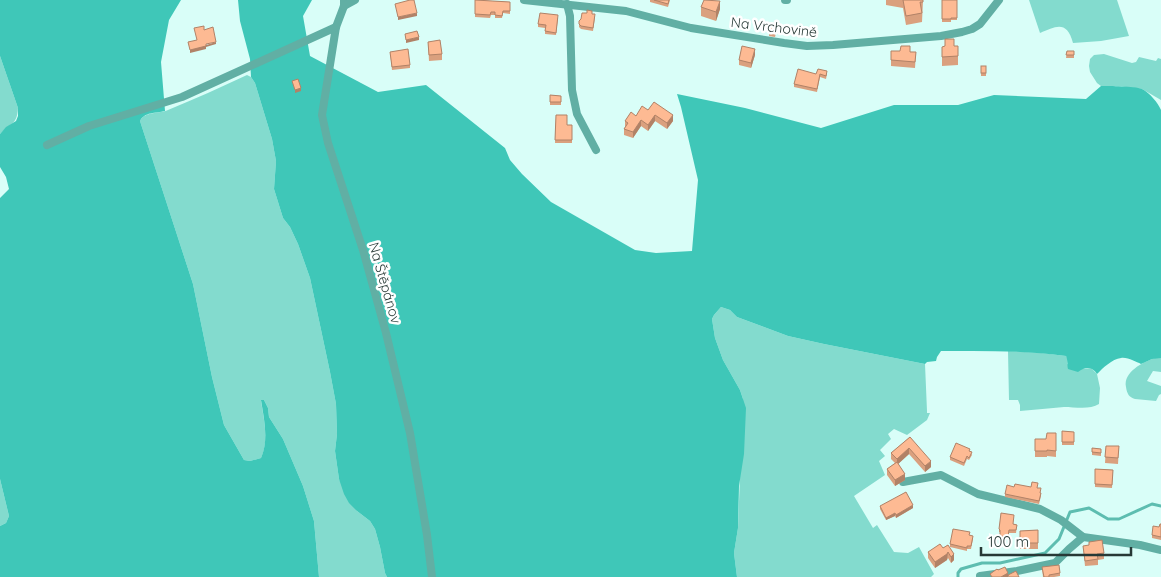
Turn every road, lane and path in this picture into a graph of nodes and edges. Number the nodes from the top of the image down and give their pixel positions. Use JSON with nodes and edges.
{"nodes":[{"id":1,"x":355,"y":0,"type":"edge"},
{"id":2,"x":524,"y":0,"type":"edge"},
{"id":3,"x":997,"y":1,"type":"edge"},
{"id":4,"x":344,"y":3,"type":"edge"},
{"id":5,"x":567,"y":4,"type":"junction"},
{"id":6,"x":336,"y":27,"type":"junction"},
{"id":7,"x":47,"y":145,"type":"dead end"},
{"id":8,"x":596,"y":150,"type":"dead end"},
{"id":9,"x":903,"y":482,"type":"edge"},
{"id":10,"x":1083,"y":537,"type":"junction"},
{"id":11,"x":1161,"y":550,"type":"edge"},
{"id":12,"x":980,"y":576,"type":"dead end"},
{"id":13,"x":432,"y":577,"type":"edge"}],
"edges":[{"from":1,"to":4,"type":"street"},
{"from":2,"to":5,"type":"street","name":"Na Vrchovině"},
{"from":3,"to":5,"type":"street","name":"Na Vrchovině"},
{"from":4,"to":6,"type":"street","name":"Na Štěpánov"},
{"from":5,"to":8,"type":"street"},
{"from":6,"to":7,"type":"street"},
{"from":6,"to":13,"type":"street","name":"Na Štěpánov"},
{"from":9,"to":10,"type":"street"},
{"from":10,"to":11,"type":"street"},
{"from":10,"to":12,"type":"street"}]}
